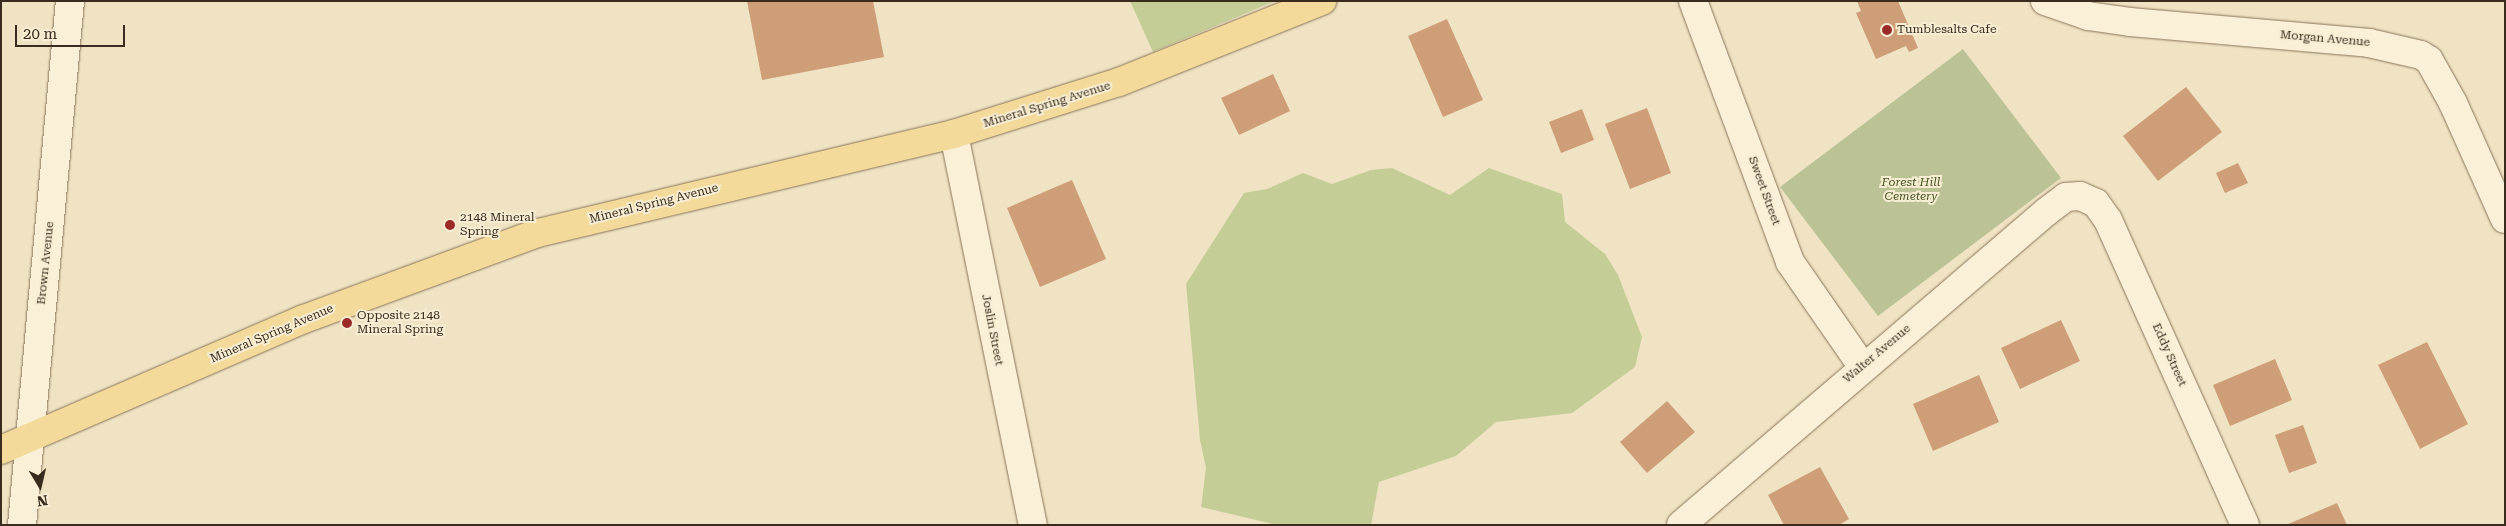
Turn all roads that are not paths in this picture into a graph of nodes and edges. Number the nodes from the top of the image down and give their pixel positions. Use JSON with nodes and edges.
{"nodes":[{"id":1,"x":70,"y":1,"type":"edge"},
{"id":2,"x":1322,"y":1,"type":"edge"},
{"id":3,"x":1693,"y":1,"type":"edge"},
{"id":4,"x":2045,"y":1,"type":"edge"},
{"id":5,"x":954,"y":134,"type":"junction"},
{"id":6,"x":2080,"y":196,"type":"joint"},
{"id":7,"x":2505,"y":219,"type":"edge"},
{"id":8,"x":1862,"y":366,"type":"junction"},
{"id":9,"x":29,"y":437,"type":"junction"},
{"id":10,"x":1,"y":450,"type":"edge"},
{"id":11,"x":22,"y":525,"type":"edge"},
{"id":12,"x":1032,"y":525,"type":"edge"},
{"id":13,"x":1681,"y":525,"type":"edge"},
{"id":14,"x":2245,"y":525,"type":"edge"}],
"edges":[{"from":1,"to":9,"type":"street","name":"Brown Avenue"},
{"from":2,"to":5,"type":"main road","name":"Mineral Spring Avenue"},
{"from":3,"to":8,"type":"street","name":"Sweet Street"},
{"from":4,"to":7,"type":"street","name":"Morgan Avenue"},
{"from":5,"to":9,"type":"main road","name":"Mineral Spring Avenue"},
{"from":5,"to":12,"type":"street","name":"Joslin Street"},
{"from":6,"to":8,"type":"street","name":"Walter Avenue"},
{"from":6,"to":14,"type":"street","name":"Eddy Street"},
{"from":8,"to":13,"type":"street","name":"Walter Avenue"},
{"from":9,"to":10,"type":"main road","name":"Mineral Spring Avenue"},
{"from":9,"to":11,"type":"street","name":"Brown Avenue"}]}
